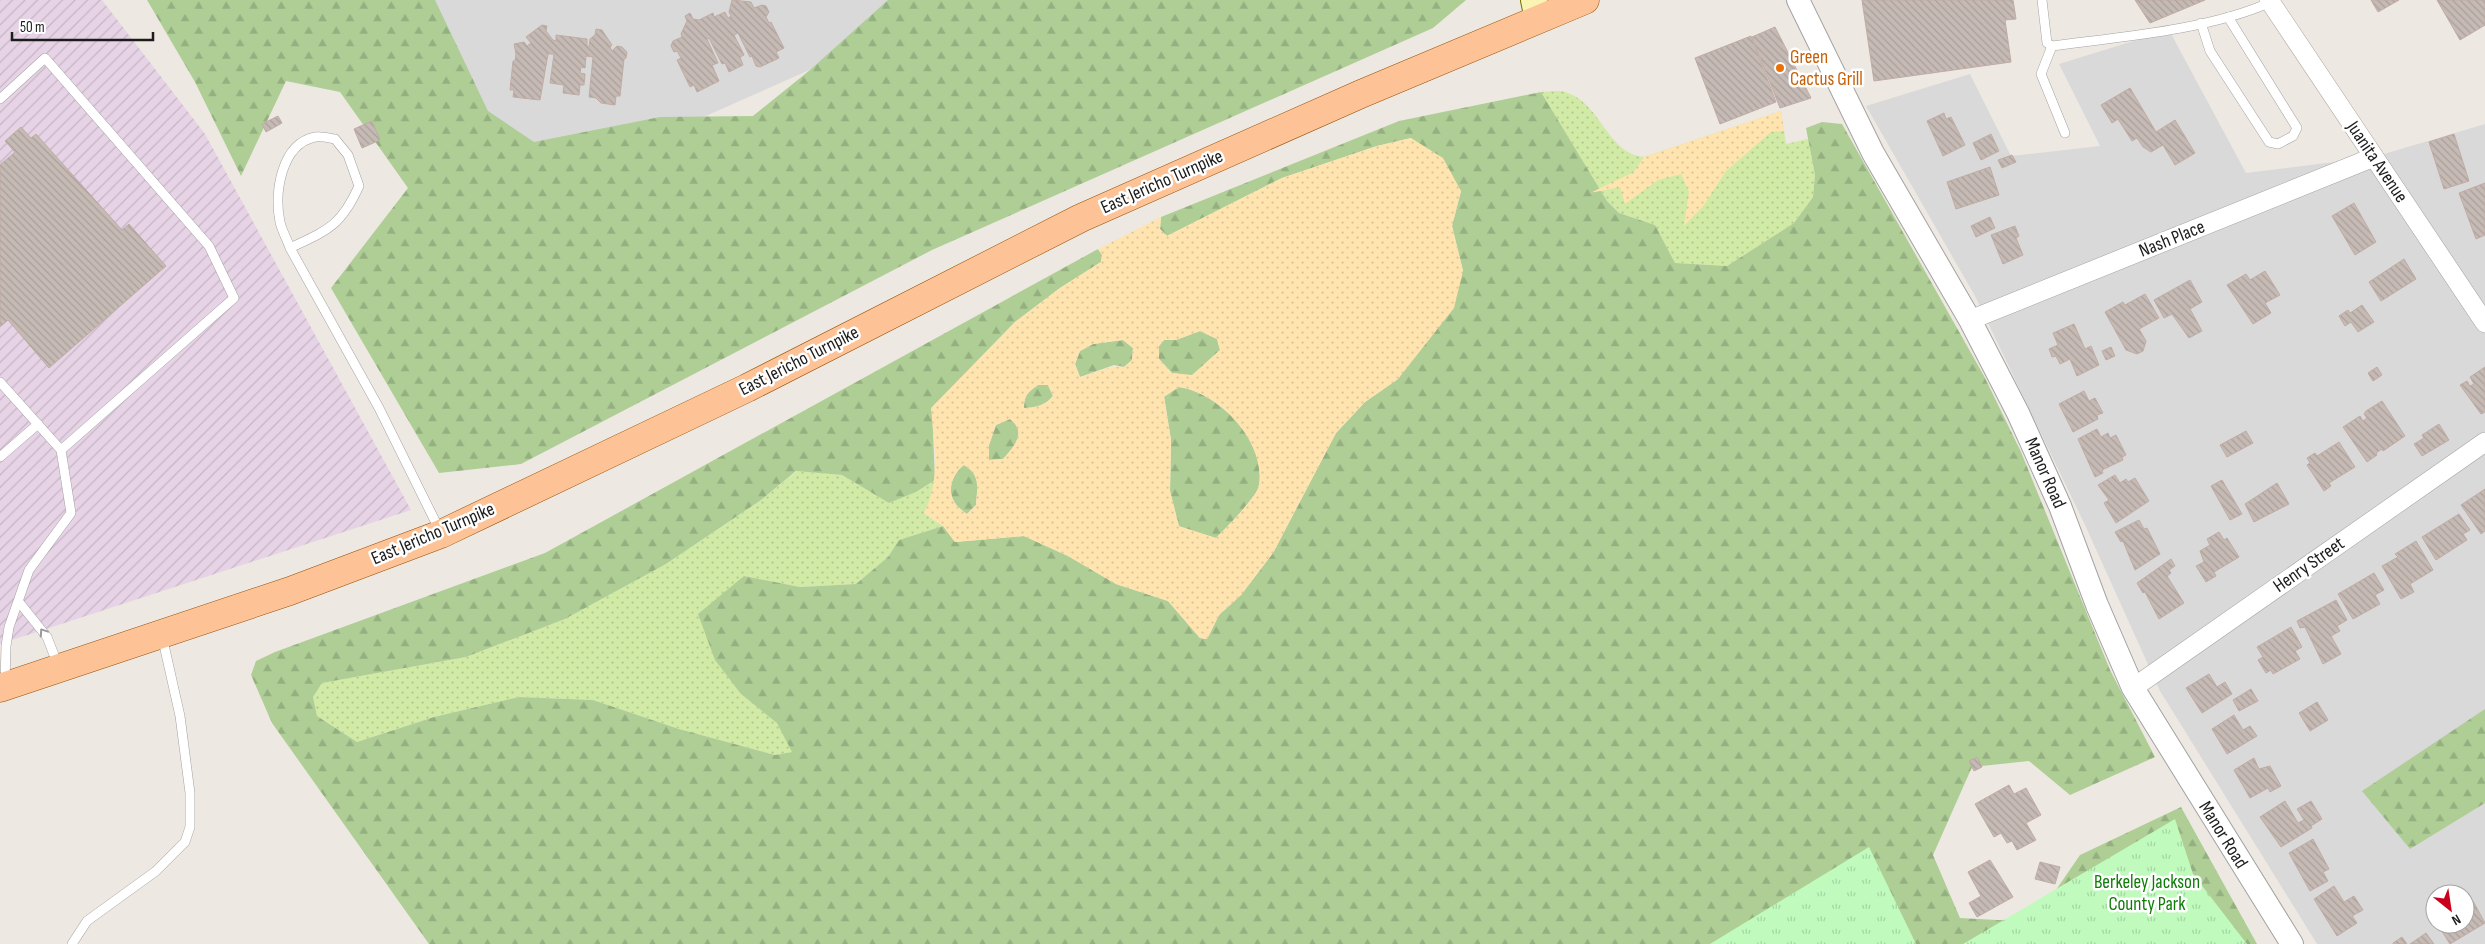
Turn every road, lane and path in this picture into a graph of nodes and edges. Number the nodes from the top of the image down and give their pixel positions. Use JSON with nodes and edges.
{"nodes":[{"id":1,"x":1585,"y":0,"type":"edge"},
{"id":2,"x":1798,"y":0,"type":"edge"},
{"id":3,"x":2042,"y":0,"type":"edge"},
{"id":4,"x":2270,"y":1,"type":"edge"},
{"id":5,"x":1536,"y":10,"type":"edge"},
{"id":6,"x":2228,"y":17,"type":"junction"},
{"id":7,"x":2201,"y":23,"type":"junction"},
{"id":8,"x":2052,"y":46,"type":"junction"},
{"id":9,"x":0,"y":99,"type":"edge"},
{"id":10,"x":2065,"y":133,"type":"dead end"},
{"id":11,"x":2374,"y":157,"type":"junction"},
{"id":12,"x":290,"y":248,"type":"junction"},
{"id":13,"x":1970,"y":320,"type":"junction"},
{"id":14,"x":2485,"y":323,"type":"edge"},
{"id":15,"x":0,"y":382,"type":"edge"},
{"id":16,"x":38,"y":424,"type":"junction"},
{"id":17,"x":2485,"y":442,"type":"edge"},
{"id":18,"x":61,"y":450,"type":"junction"},
{"id":19,"x":0,"y":457,"type":"edge"},
{"id":20,"x":441,"y":534,"type":"junction"},
{"id":21,"x":18,"y":602,"type":"junction"},
{"id":22,"x":161,"y":634,"type":"junction"},
{"id":23,"x":60,"y":668,"type":"junction"},
{"id":24,"x":2,"y":688,"type":"edge"},
{"id":25,"x":2133,"y":688,"type":"junction"},
{"id":26,"x":72,"y":944,"type":"edge"},
{"id":27,"x":2292,"y":944,"type":"edge"}],
"edges":[{"from":1,"to":5,"type":"main road","name":"East Jericho Turnpike"},
{"from":2,"to":13,"type":"street","name":"Manor Road"},
{"from":3,"to":8,"type":"lane"},
{"from":4,"to":6,"type":"lane"},
{"from":4,"to":11,"type":"street","name":"Juanita Avenue"},
{"from":5,"to":20,"type":"main road","name":"East Jericho Turnpike"},
{"from":6,"to":7,"type":"lane"},
{"from":6,"to":7,"type":"lane"},
{"from":7,"to":8,"type":"lane"},
{"from":8,"to":10,"type":"lane"},
{"from":9,"to":18,"type":"lane"},
{"from":11,"to":13,"type":"street","name":"Nash Place"},
{"from":11,"to":14,"type":"street","name":"Juanita Avenue"},
{"from":12,"to":12,"type":"lane"},
{"from":12,"to":20,"type":"lane"},
{"from":13,"to":25,"type":"street","name":"Manor Road"},
{"from":15,"to":16,"type":"lane"},
{"from":16,"to":18,"type":"lane"},
{"from":16,"to":19,"type":"lane"},
{"from":17,"to":25,"type":"street","name":"Henry Street"},
{"from":18,"to":21,"type":"lane"},
{"from":20,"to":22,"type":"main road","name":"East Jericho Turnpike"},
{"from":23,"to":21,"type":"lane","one_way":true},
{"from":21,"to":24,"type":"lane"},
{"from":22,"to":23,"type":"main road","name":"East Jericho Turnpike"},
{"from":22,"to":26,"type":"lane"},
{"from":23,"to":24,"type":"main road","name":"East Jericho Turnpike"},
{"from":25,"to":27,"type":"street","name":"Manor Road"}]}
